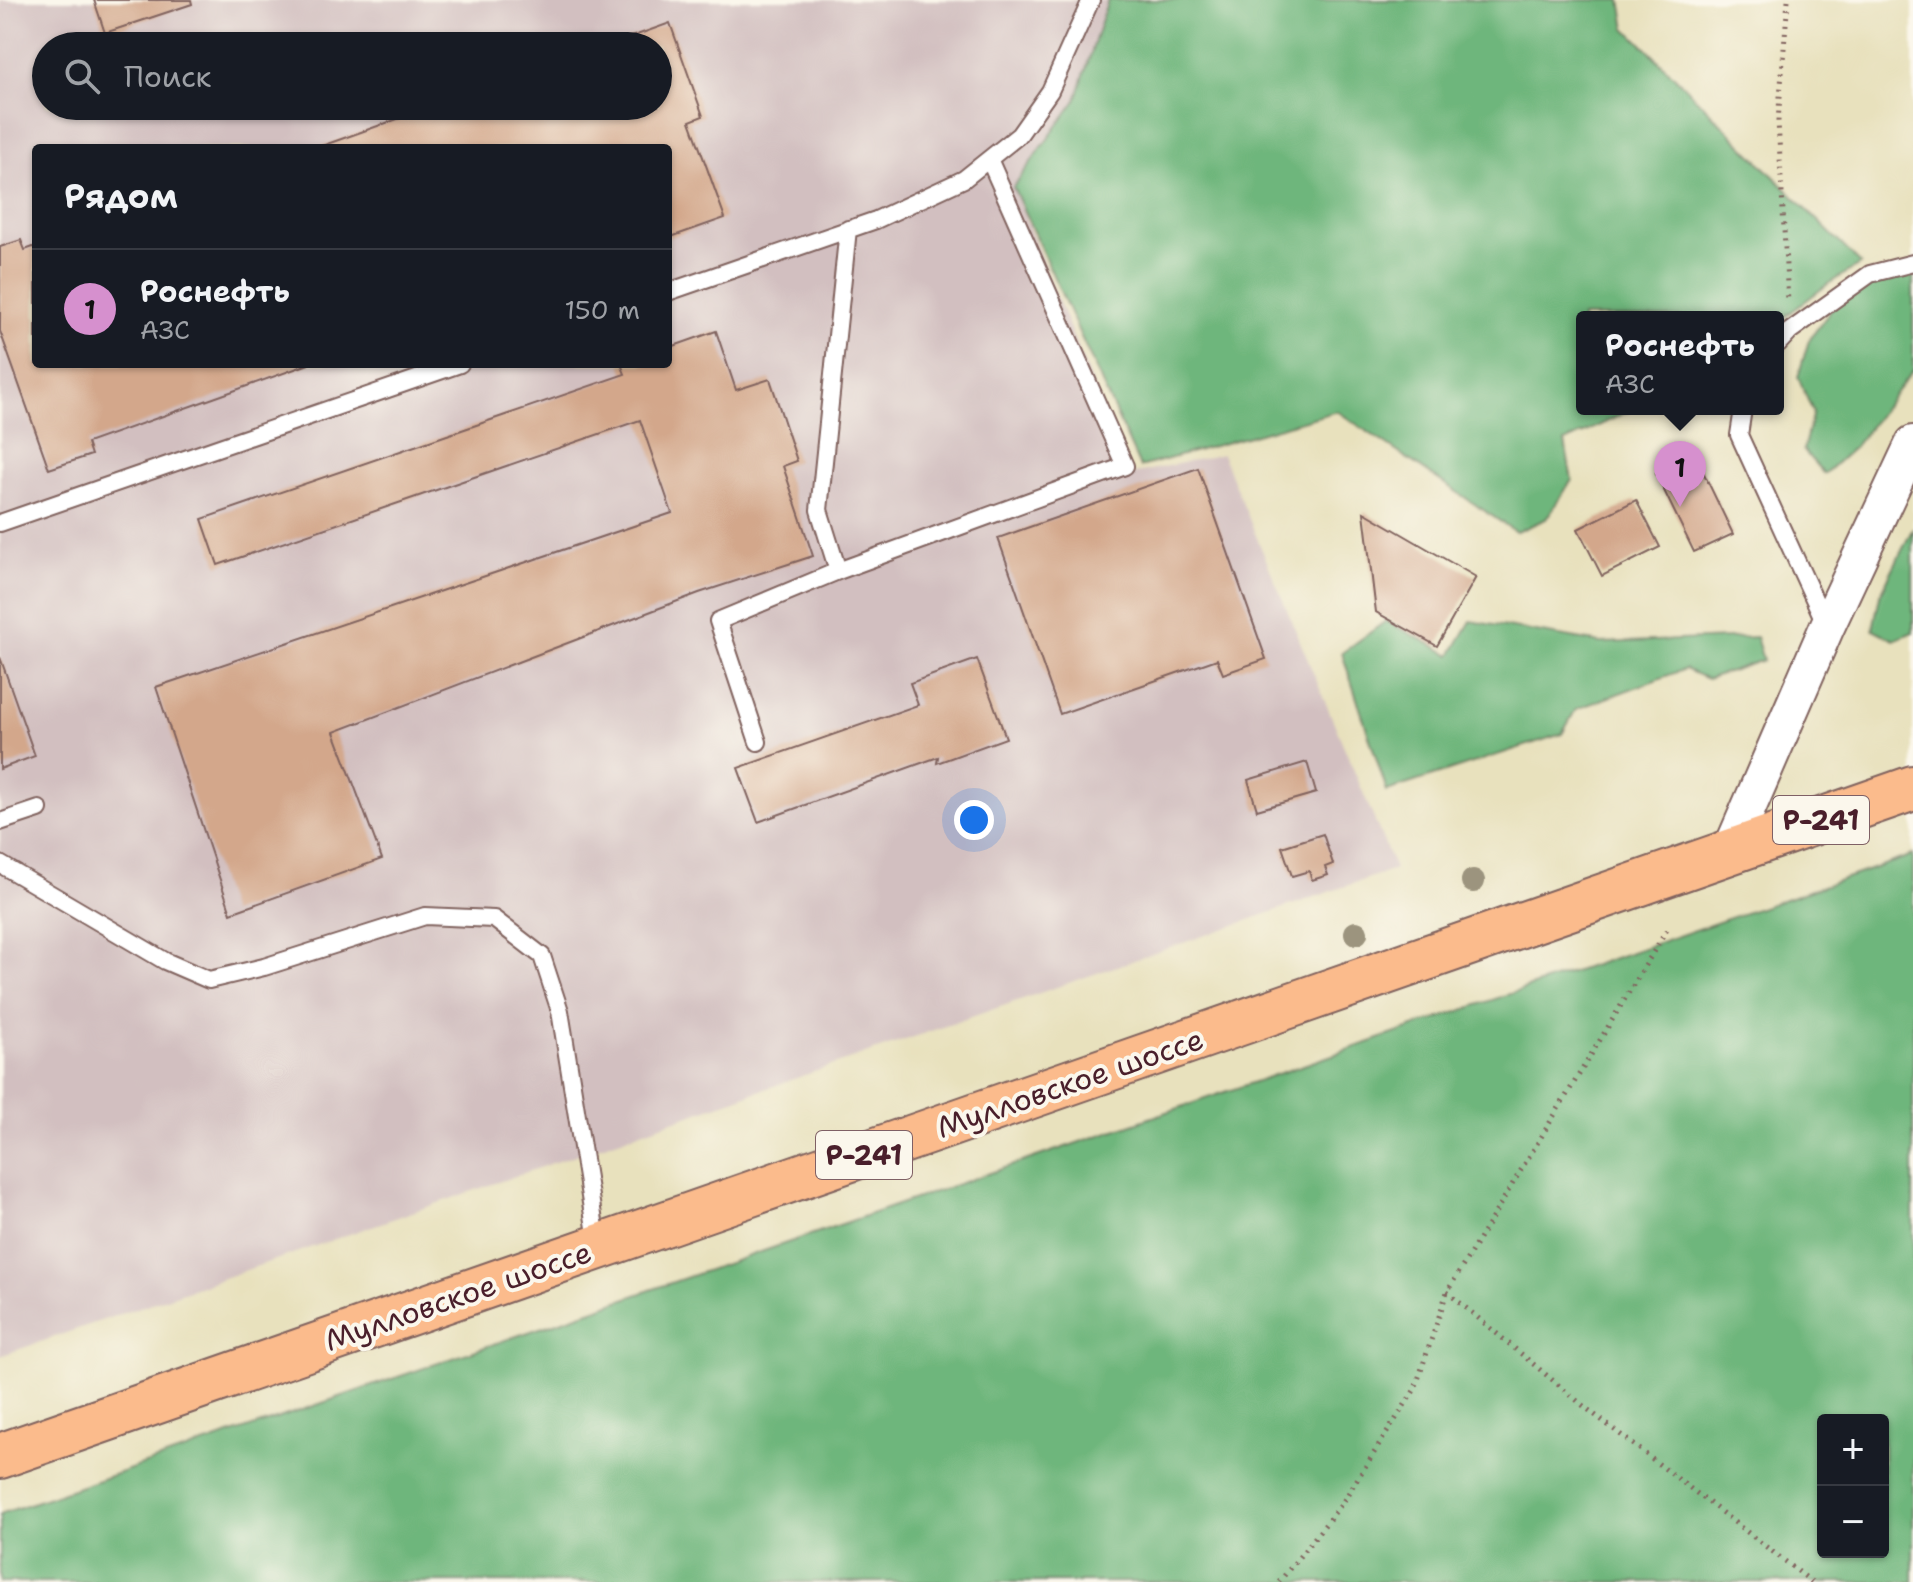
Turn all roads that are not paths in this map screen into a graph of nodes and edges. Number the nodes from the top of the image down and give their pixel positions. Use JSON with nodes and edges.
{"nodes":[{"id":1,"x":1091,"y":0,"type":"edge"},
{"id":2,"x":989,"y":159,"type":"junction"},
{"id":3,"x":848,"y":229,"type":"junction"},
{"id":4,"x":1913,"y":263,"type":"edge"},
{"id":5,"x":672,"y":291,"type":"edge"},
{"id":6,"x":1784,"y":338,"type":"edge"},
{"id":7,"x":448,"y":368,"type":"edge"},
{"id":8,"x":1742,"y":415,"type":"edge"},
{"id":9,"x":1913,"y":443,"type":"edge"},
{"id":10,"x":0,"y":523,"type":"edge"},
{"id":11,"x":838,"y":571,"type":"junction"},
{"id":12,"x":1827,"y":627,"type":"junction"},
{"id":13,"x":758,"y":742,"type":"dead end"},
{"id":14,"x":1913,"y":788,"type":"edge"},
{"id":15,"x":39,"y":809,"type":"dead end"},
{"id":16,"x":0,"y":822,"type":"edge"},
{"id":17,"x":1729,"y":853,"type":"junction"},
{"id":18,"x":0,"y":864,"type":"edge"},
{"id":19,"x":598,"y":1248,"type":"junction"},
{"id":20,"x":0,"y":1456,"type":"edge"}],
"edges":[{"from":1,"to":2,"type":"lane"},
{"from":2,"to":3,"type":"lane"},
{"from":2,"to":11,"type":"lane"},
{"from":3,"to":5,"type":"lane"},
{"from":3,"to":11,"type":"lane"},
{"from":4,"to":6,"type":"lane"},
{"from":7,"to":10,"type":"lane"},
{"from":8,"to":12,"type":"lane"},
{"from":9,"to":12,"type":"street"},
{"from":11,"to":13,"type":"lane"},
{"from":12,"to":17,"type":"street"},
{"from":14,"to":17,"type":"highway","name":"Мулловское шоссе","number":"Р-241"},
{"from":15,"to":16,"type":"lane"},
{"from":17,"to":19,"type":"highway","name":"Мулловское шоссе","number":"Р-241"},
{"from":18,"to":19,"type":"lane"},
{"from":19,"to":20,"type":"highway","name":"Мулловское шоссе","number":"Р-241"}]}
